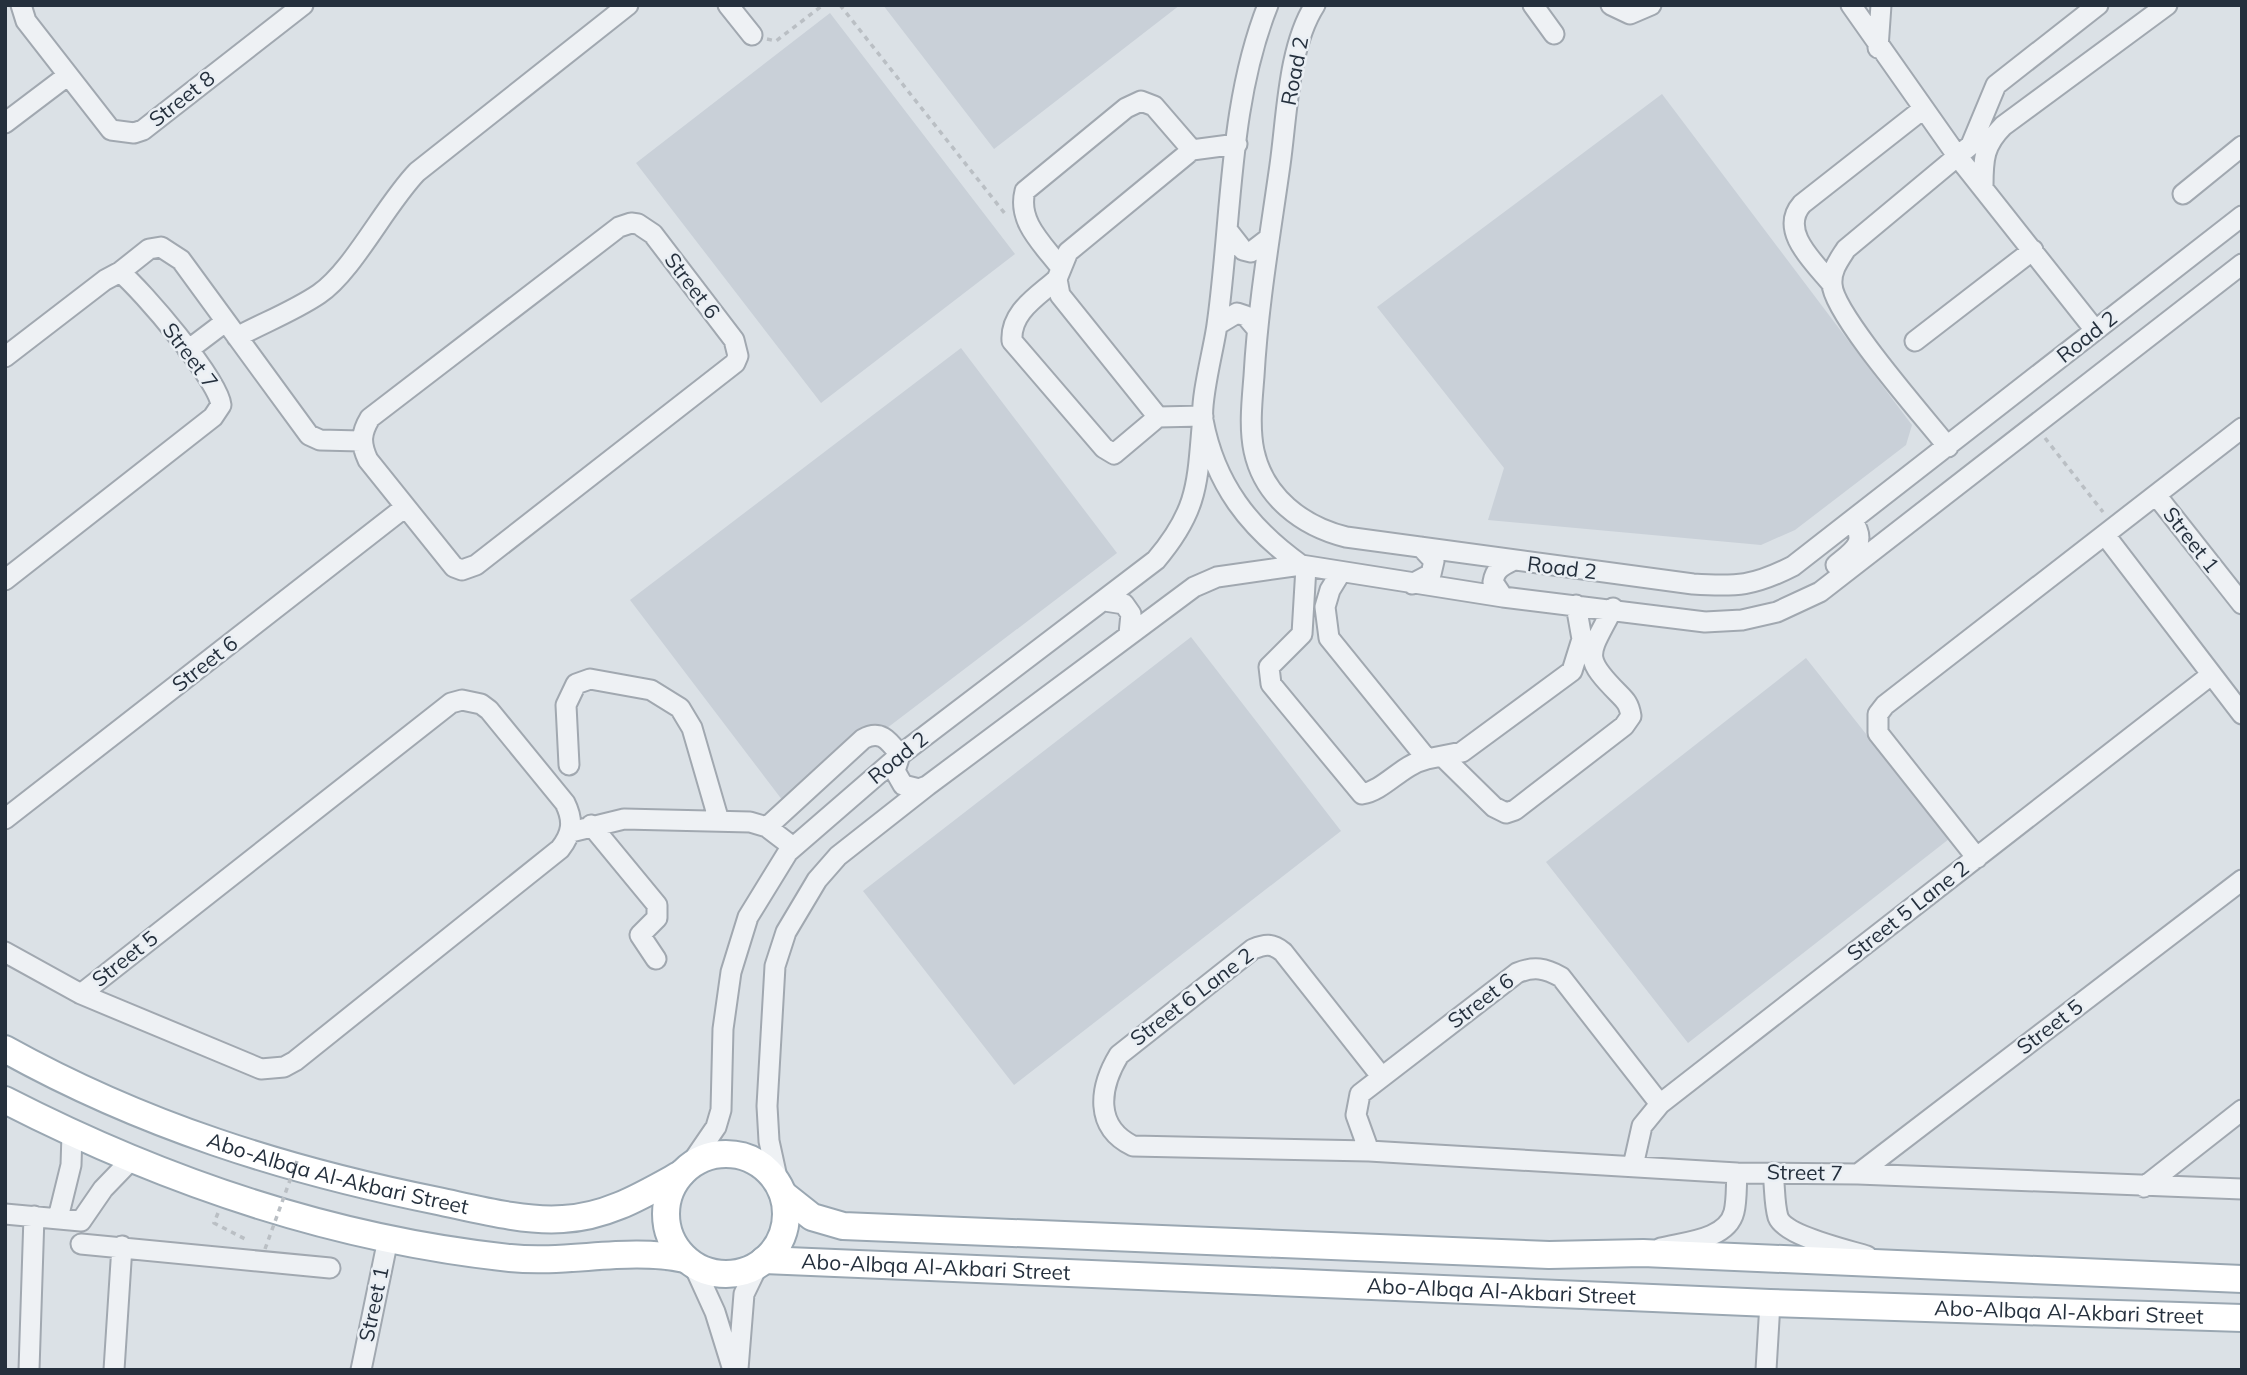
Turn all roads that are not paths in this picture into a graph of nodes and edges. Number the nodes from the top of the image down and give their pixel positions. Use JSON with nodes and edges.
{"nodes":[{"id":1,"x":21,"y":5,"type":"edge"},
{"id":2,"x":303,"y":5,"type":"edge"},
{"id":3,"x":628,"y":5,"type":"edge"},
{"id":4,"x":727,"y":5,"type":"edge"},
{"id":5,"x":1268,"y":5,"type":"edge"},
{"id":6,"x":1315,"y":5,"type":"edge"},
{"id":7,"x":1533,"y":5,"type":"edge"},
{"id":8,"x":1611,"y":5,"type":"edge"},
{"id":9,"x":1651,"y":5,"type":"edge"},
{"id":10,"x":1852,"y":5,"type":"edge"},
{"id":11,"x":1881,"y":5,"type":"edge"},
{"id":12,"x":2098,"y":5,"type":"edge"},
{"id":13,"x":2167,"y":5,"type":"edge"},
{"id":14,"x":1554,"y":34,"type":"dead end"},
{"id":15,"x":752,"y":36,"type":"road end"},
{"id":16,"x":1878,"y":48,"type":"junction"},
{"id":17,"x":67,"y":76,"type":"junction"},
{"id":18,"x":1923,"y":109,"type":"junction"},
{"id":19,"x":5,"y":123,"type":"edge"},
{"id":20,"x":1237,"y":144,"type":"junction"},
{"id":21,"x":1192,"y":150,"type":"junction"},
{"id":22,"x":2236,"y":151,"type":"edge"},
{"id":23,"x":1958,"y":157,"type":"junction"},
{"id":24,"x":2242,"y":173,"type":"edge"},
{"id":25,"x":1983,"y":186,"type":"junction"},
{"id":26,"x":2183,"y":194,"type":"dead end"},
{"id":27,"x":2242,"y":216,"type":"edge"},
{"id":28,"x":1228,"y":232,"type":"junction"},
{"id":29,"x":1268,"y":239,"type":"junction"},
{"id":30,"x":2033,"y":250,"type":"junction"},
{"id":31,"x":2242,"y":264,"type":"edge"},
{"id":32,"x":120,"y":272,"type":"junction"},
{"id":33,"x":1059,"y":274,"type":"junction"},
{"id":34,"x":1832,"y":284,"type":"junction"},
{"id":35,"x":1217,"y":326,"type":"junction"},
{"id":36,"x":231,"y":329,"type":"junction"},
{"id":37,"x":1257,"y":329,"type":"junction"},
{"id":38,"x":2095,"y":330,"type":"junction"},
{"id":39,"x":1916,"y":341,"type":"dead end"},
{"id":40,"x":188,"y":349,"type":"junction"},
{"id":41,"x":5,"y":358,"type":"edge"},
{"id":42,"x":1158,"y":416,"type":"junction"},
{"id":43,"x":1203,"y":416,"type":"junction"},
{"id":44,"x":2242,"y":428,"type":"edge"},
{"id":45,"x":361,"y":441,"type":"junction"},
{"id":46,"x":1948,"y":447,"type":"junction"},
{"id":47,"x":2156,"y":495,"type":"junction"},
{"id":48,"x":404,"y":509,"type":"junction"},
{"id":49,"x":1852,"y":520,"type":"junction"},
{"id":50,"x":2110,"y":531,"type":"junction"},
{"id":51,"x":1421,"y":547,"type":"junction"},
{"id":52,"x":1512,"y":561,"type":"junction"},
{"id":53,"x":1304,"y":566,"type":"junction"},
{"id":54,"x":1341,"y":572,"type":"junction"},
{"id":55,"x":5,"y":580,"type":"edge"},
{"id":56,"x":1412,"y":584,"type":"junction"},
{"id":57,"x":1820,"y":592,"type":"junction"},
{"id":58,"x":1503,"y":597,"type":"junction"},
{"id":59,"x":1105,"y":601,"type":"junction"},
{"id":60,"x":2242,"y":604,"type":"edge"},
{"id":61,"x":1576,"y":605,"type":"junction"},
{"id":62,"x":1613,"y":608,"type":"junction"},
{"id":63,"x":1129,"y":634,"type":"junction"},
{"id":64,"x":1302,"y":634,"type":"junction"},
{"id":65,"x":1329,"y":638,"type":"junction"},
{"id":66,"x":1595,"y":669,"type":"junction"},
{"id":67,"x":1572,"y":671,"type":"junction"},
{"id":68,"x":2211,"y":675,"type":"junction"},
{"id":69,"x":2242,"y":714,"type":"edge"},
{"id":70,"x":900,"y":755,"type":"junction"},
{"id":71,"x":1434,"y":757,"type":"junction"},
{"id":72,"x":569,"y":765,"type":"dead end"},
{"id":73,"x":927,"y":786,"type":"junction"},
{"id":74,"x":5,"y":819,"type":"edge"},
{"id":75,"x":719,"y":821,"type":"junction"},
{"id":76,"x":592,"y":825,"type":"junction"},
{"id":77,"x":767,"y":827,"type":"junction"},
{"id":78,"x":571,"y":832,"type":"junction"},
{"id":79,"x":793,"y":847,"type":"junction"},
{"id":80,"x":1977,"y":858,"type":"junction"},
{"id":81,"x":2242,"y":880,"type":"edge"},
{"id":82,"x":5,"y":952,"type":"edge"},
{"id":83,"x":656,"y":959,"type":"dead end"},
{"id":84,"x":81,"y":994,"type":"junction"},
{"id":85,"x":5,"y":1031,"type":"edge"},
{"id":86,"x":5,"y":1049,"type":"edge"},
{"id":87,"x":1381,"y":1076,"type":"junction"},
{"id":88,"x":78,"y":1086,"type":"junction"},
{"id":89,"x":5,"y":1100,"type":"edge"},
{"id":90,"x":1660,"y":1104,"type":"junction"},
{"id":91,"x":2242,"y":1110,"type":"edge"},
{"id":92,"x":72,"y":1134,"type":"junction"},
{"id":93,"x":1369,"y":1151,"type":"junction"},
{"id":94,"x":131,"y":1160,"type":"junction"},
{"id":95,"x":1633,"y":1166,"type":"junction"},
{"id":96,"x":686,"y":1170,"type":"junction"},
{"id":97,"x":1737,"y":1173,"type":"junction"},
{"id":98,"x":1773,"y":1173,"type":"junction"},
{"id":99,"x":1858,"y":1174,"type":"junction"},
{"id":100,"x":2144,"y":1186,"type":"junction"},
{"id":101,"x":780,"y":1188,"type":"junction"},
{"id":102,"x":2242,"y":1189,"type":"edge"},
{"id":103,"x":5,"y":1214,"type":"edge"},
{"id":104,"x":34,"y":1216,"type":"junction"},
{"id":105,"x":58,"y":1218,"type":"junction"},
{"id":106,"x":388,"y":1239,"type":"junction"},
{"id":107,"x":80,"y":1244,"type":"dead end"},
{"id":108,"x":122,"y":1246,"type":"junction"},
{"id":109,"x":1643,"y":1253,"type":"junction"},
{"id":110,"x":1549,"y":1255,"type":"junction"},
{"id":111,"x":689,"y":1262,"type":"junction"},
{"id":112,"x":761,"y":1263,"type":"junction"},
{"id":113,"x":1892,"y":1264,"type":"junction"},
{"id":114,"x":330,"y":1268,"type":"dead end"},
{"id":115,"x":2242,"y":1279,"type":"edge"},
{"id":116,"x":1341,"y":1285,"type":"junction"},
{"id":117,"x":1770,"y":1303,"type":"junction"},
{"id":118,"x":2242,"y":1305,"type":"edge"},
{"id":119,"x":2086,"y":1314,"type":"junction"},
{"id":120,"x":2242,"y":1318,"type":"edge"},
{"id":121,"x":29,"y":1370,"type":"edge"},
{"id":122,"x":114,"y":1370,"type":"edge"},
{"id":123,"x":361,"y":1370,"type":"edge"},
{"id":124,"x":735,"y":1370,"type":"edge"},
{"id":125,"x":1766,"y":1370,"type":"edge"}],
"edges":[{"from":1,"to":17,"type":"street","name":"Street 8"},
{"from":2,"to":17,"type":"street","name":"Street 8"},
{"from":3,"to":36,"type":"street"},
{"from":4,"to":15,"type":"street"},
{"from":5,"to":20,"type":"street","name":"Road 2"},
{"from":6,"to":29,"type":"street","name":"Road 2"},
{"from":7,"to":14,"type":"street"},
{"from":8,"to":9,"type":"street"},
{"from":10,"to":16,"type":"street"},
{"from":11,"to":16,"type":"street"},
{"from":12,"to":23,"type":"street"},
{"from":13,"to":25,"type":"street"},
{"from":16,"to":18,"type":"street"},
{"from":17,"to":19,"type":"street"},
{"from":18,"to":23,"type":"street"},
{"from":18,"to":34,"type":"street"},
{"from":20,"to":21,"type":"street"},
{"from":20,"to":28,"type":"street","name":"Road 2"},
{"from":21,"to":33,"type":"street"},
{"from":21,"to":33,"type":"street"},
{"from":22,"to":24,"type":"street"},
{"from":22,"to":26,"type":"street"},
{"from":23,"to":25,"type":"street"},
{"from":23,"to":34,"type":"street"},
{"from":25,"to":30,"type":"street"},
{"from":27,"to":38,"type":"street","name":"Road 2"},
{"from":28,"to":29,"type":"street"},
{"from":28,"to":35,"type":"street","name":"Road 2"},
{"from":29,"to":37,"type":"street","name":"Road 2"},
{"from":30,"to":38,"type":"street"},
{"from":30,"to":39,"type":"street"},
{"from":31,"to":57,"type":"street","name":"Road 2"},
{"from":32,"to":36,"type":"street"},
{"from":32,"to":40,"type":"street","name":"Street 7"},
{"from":32,"to":41,"type":"street"},
{"from":33,"to":42,"type":"street"},
{"from":33,"to":42,"type":"street"},
{"from":34,"to":46,"type":"street"},
{"from":35,"to":37,"type":"street"},
{"from":35,"to":43,"type":"street","name":"Road 2"},
{"from":36,"to":40,"type":"street"},
{"from":36,"to":45,"type":"street"},
{"from":37,"to":51,"type":"street","name":"Road 2"},
{"from":38,"to":46,"type":"street","name":"Road 2"},
{"from":40,"to":55,"type":"street","name":"Street 7"},
{"from":42,"to":43,"type":"street"},
{"from":43,"to":53,"type":"street","name":"Road 2"},
{"from":43,"to":59,"type":"street","name":"Road 2"},
{"from":44,"to":47,"type":"street","name":"Street 1"},
{"from":45,"to":48,"type":"street","name":"Street 6"},
{"from":45,"to":48,"type":"street","name":"Street 6"},
{"from":46,"to":49,"type":"street","name":"Road 2"},
{"from":47,"to":50,"type":"street"},
{"from":47,"to":60,"type":"street","name":"Street 1"},
{"from":48,"to":74,"type":"street","name":"Street 6"},
{"from":49,"to":52,"type":"street","name":"Road 2"},
{"from":49,"to":57,"type":"street"},
{"from":50,"to":68,"type":"street"},
{"from":50,"to":80,"type":"street"},
{"from":51,"to":52,"type":"street","name":"Road 2"},
{"from":51,"to":56,"type":"street"},
{"from":52,"to":58,"type":"street"},
{"from":53,"to":54,"type":"street","name":"Road 2"},
{"from":53,"to":63,"type":"street","name":"Road 2"},
{"from":53,"to":64,"type":"street"},
{"from":54,"to":56,"type":"street","name":"Road 2"},
{"from":54,"to":65,"type":"street"},
{"from":56,"to":58,"type":"street","name":"Road 2"},
{"from":57,"to":62,"type":"street","name":"Road 2"},
{"from":58,"to":61,"type":"street","name":"Road 2"},
{"from":59,"to":63,"type":"street"},
{"from":59,"to":70,"type":"street","name":"Road 2"},
{"from":61,"to":62,"type":"street","name":"Road 2"},
{"from":61,"to":67,"type":"street"},
{"from":62,"to":66,"type":"street"},
{"from":63,"to":73,"type":"street","name":"Road 2"},
{"from":64,"to":65,"type":"street"},
{"from":64,"to":71,"type":"street"},
{"from":65,"to":71,"type":"street"},
{"from":66,"to":67,"type":"street"},
{"from":66,"to":71,"type":"street"},
{"from":67,"to":71,"type":"street"},
{"from":68,"to":69,"type":"street"},
{"from":68,"to":80,"type":"street","name":"Street 5 Lane 2"},
{"from":70,"to":73,"type":"street"},
{"from":70,"to":77,"type":"street"},
{"from":70,"to":79,"type":"street","name":"Road 2"},
{"from":72,"to":75,"type":"street"},
{"from":73,"to":101,"type":"street","name":"Road 2"},
{"from":75,"to":76,"type":"street"},
{"from":75,"to":77,"type":"street"},
{"from":76,"to":78,"type":"street"},
{"from":76,"to":83,"type":"street"},
{"from":77,"to":79,"type":"street"},
{"from":78,"to":84,"type":"street","name":"Street 5"},
{"from":78,"to":84,"type":"street","name":"Street 5"},
{"from":79,"to":96,"type":"street","name":"Road 2"},
{"from":80,"to":90,"type":"street","name":"Street 5 Lane 2"},
{"from":81,"to":99,"type":"street","name":"Street 5"},
{"from":82,"to":84,"type":"street"},
{"from":85,"to":88,"type":"main road"},
{"from":86,"to":88,"type":"main road","name":"Abo-Albqa Al-Akbari Street"},
{"from":87,"to":90,"type":"street","name":"Street 6"},
{"from":87,"to":93,"type":"street","name":"Street 6"},
{"from":87,"to":93,"type":"street","name":"Street 6 Lane 2"},
{"from":88,"to":96,"type":"main road","name":"Abo-Albqa Al-Akbari Street"},
{"from":89,"to":92,"type":"main road","name":"Abo-Albqa Al-Akbari Street"},
{"from":90,"to":95,"type":"street","name":"Street 5 Lane 2"},
{"from":91,"to":100,"type":"street"},
{"from":92,"to":94,"type":"main road","name":"Abo-Albqa Al-Akbari Street"},
{"from":92,"to":105,"type":"street"},
{"from":93,"to":95,"type":"street","name":"Street 7"},
{"from":94,"to":105,"type":"street"},
{"from":94,"to":106,"type":"main road","name":"Abo-Albqa Al-Akbari Street"},
{"from":95,"to":97,"type":"street","name":"Street 7"},
{"from":96,"to":101,"type":"main road"},
{"from":96,"to":111,"type":"main road"},
{"from":97,"to":98,"type":"street","name":"Street 7"},
{"from":97,"to":109,"type":"street"},
{"from":98,"to":99,"type":"street","name":"Street 7"},
{"from":98,"to":113,"type":"street"},
{"from":99,"to":100,"type":"street","name":"Street 7"},
{"from":100,"to":102,"type":"street","name":"Street 7"},
{"from":101,"to":110,"type":"main road","name":"Abo-Albqa Al-Akbari Street"},
{"from":101,"to":112,"type":"main road"},
{"from":103,"to":104,"type":"street"},
{"from":104,"to":105,"type":"street"},
{"from":104,"to":121,"type":"street"},
{"from":106,"to":111,"type":"main road","name":"Abo-Albqa Al-Akbari Street"},
{"from":106,"to":123,"type":"street","name":"Street 1"},
{"from":107,"to":108,"type":"street"},
{"from":108,"to":114,"type":"street"},
{"from":108,"to":122,"type":"street"},
{"from":109,"to":110,"type":"main road","name":"Abo-Albqa Al-Akbari Street"},
{"from":109,"to":113,"type":"main road","name":"Abo-Albqa Al-Akbari Street"},
{"from":110,"to":116,"type":"main road"},
{"from":111,"to":112,"type":"main road"},
{"from":111,"to":124,"type":"street"},
{"from":112,"to":116,"type":"main road","name":"Abo-Albqa Al-Akbari Street"},
{"from":112,"to":124,"type":"street"},
{"from":113,"to":115,"type":"main road","name":"Abo-Albqa Al-Akbari Street"},
{"from":116,"to":117,"type":"main road","name":"Abo-Albqa Al-Akbari Street"},
{"from":117,"to":119,"type":"main road","name":"Abo-Albqa Al-Akbari Street"},
{"from":117,"to":125,"type":"street"},
{"from":118,"to":119,"type":"main road"},
{"from":119,"to":120,"type":"main road","name":"Abo-Albqa Al-Akbari Street"}]}
